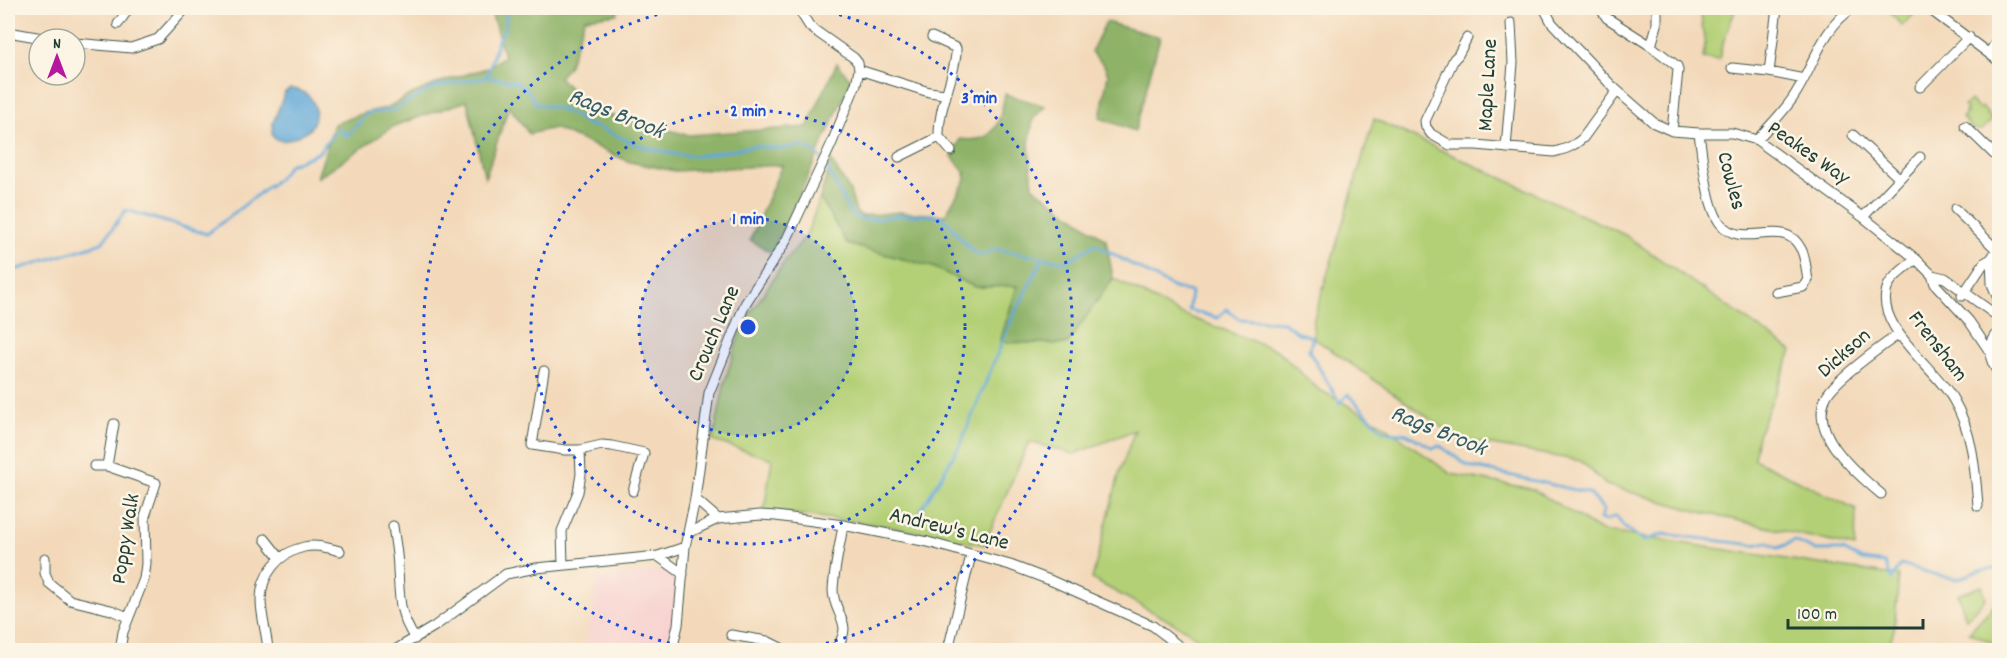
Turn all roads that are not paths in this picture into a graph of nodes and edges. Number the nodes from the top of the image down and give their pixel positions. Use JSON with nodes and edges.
{"nodes":[{"id":1,"x":129,"y":8,"type":"edge"},
{"id":2,"x":186,"y":8,"type":"edge"},
{"id":3,"x":738,"y":8,"type":"edge"},
{"id":4,"x":765,"y":8,"type":"edge"},
{"id":5,"x":798,"y":8,"type":"edge"},
{"id":6,"x":1544,"y":8,"type":"edge"},
{"id":7,"x":1600,"y":8,"type":"edge"},
{"id":8,"x":1657,"y":8,"type":"edge"},
{"id":9,"x":1778,"y":8,"type":"edge"},
{"id":10,"x":1853,"y":8,"type":"edge"},
{"id":11,"x":1928,"y":8,"type":"edge"},
{"id":12,"x":1998,"y":8,"type":"edge"},
{"id":13,"x":1511,"y":23,"type":"dead end"},
{"id":14,"x":118,"y":24,"type":"dead end"},
{"id":15,"x":8,"y":32,"type":"edge"},
{"id":16,"x":27,"y":35,"type":"edge"},
{"id":17,"x":932,"y":37,"type":"dead end"},
{"id":18,"x":1969,"y":37,"type":"junction"},
{"id":19,"x":1467,"y":38,"type":"dead end"},
{"id":20,"x":87,"y":44,"type":"edge"},
{"id":21,"x":1651,"y":46,"type":"junction"},
{"id":22,"x":1989,"y":53,"type":"junction"},
{"id":23,"x":2000,"y":62,"type":"edge"},
{"id":24,"x":1732,"y":68,"type":"dead end"},
{"id":25,"x":859,"y":70,"type":"junction"},
{"id":26,"x":1769,"y":72,"type":"junction"},
{"id":27,"x":1804,"y":80,"type":"junction"},
{"id":28,"x":1920,"y":87,"type":"dead end"},
{"id":29,"x":1617,"y":91,"type":"junction"},
{"id":30,"x":945,"y":94,"type":"junction"},
{"id":31,"x":1965,"y":126,"type":"dead end"},
{"id":32,"x":1672,"y":131,"type":"junction"},
{"id":33,"x":1699,"y":133,"type":"junction"},
{"id":34,"x":1853,"y":135,"type":"dead end"},
{"id":35,"x":939,"y":137,"type":"junction"},
{"id":36,"x":1757,"y":140,"type":"junction"},
{"id":37,"x":1506,"y":148,"type":"junction"},
{"id":38,"x":951,"y":151,"type":"dead end"},
{"id":39,"x":899,"y":157,"type":"dead end"},
{"id":40,"x":1920,"y":157,"type":"dead end"},
{"id":41,"x":2000,"y":160,"type":"edge"},
{"id":42,"x":1899,"y":178,"type":"junction"},
{"id":43,"x":1955,"y":209,"type":"dead end"},
{"id":44,"x":1863,"y":217,"type":"junction"},
{"id":45,"x":1998,"y":248,"type":"edge"},
{"id":46,"x":1916,"y":259,"type":"junction"},
{"id":47,"x":1991,"y":259,"type":"junction"},
{"id":48,"x":1932,"y":275,"type":"junction"},
{"id":49,"x":1776,"y":292,"type":"dead end"},
{"id":50,"x":1964,"y":293,"type":"junction"},
{"id":51,"x":2000,"y":303,"type":"edge"},
{"id":52,"x":1957,"y":306,"type":"junction"},
{"id":53,"x":2000,"y":318,"type":"edge"},
{"id":54,"x":2000,"y":330,"type":"edge"},
{"id":55,"x":1899,"y":334,"type":"junction"},
{"id":56,"x":1990,"y":352,"type":"junction"},
{"id":57,"x":544,"y":371,"type":"dead end"},
{"id":58,"x":2000,"y":374,"type":"edge"},
{"id":59,"x":114,"y":424,"type":"dead end"},
{"id":60,"x":580,"y":450,"type":"junction"},
{"id":61,"x":94,"y":466,"type":"dead end"},
{"id":62,"x":107,"y":466,"type":"junction"},
{"id":63,"x":633,"y":491,"type":"dead end"},
{"id":64,"x":1881,"y":495,"type":"dead end"},
{"id":65,"x":695,"y":500,"type":"junction"},
{"id":66,"x":1978,"y":506,"type":"dead end"},
{"id":67,"x":718,"y":519,"type":"junction"},
{"id":68,"x":843,"y":525,"type":"junction"},
{"id":69,"x":393,"y":526,"type":"dead end"},
{"id":70,"x":688,"y":533,"type":"junction"},
{"id":71,"x":265,"y":539,"type":"dead end"},
{"id":72,"x":685,"y":547,"type":"junction"},
{"id":73,"x":340,"y":551,"type":"dead end"},
{"id":74,"x":971,"y":555,"type":"junction"},
{"id":75,"x":658,"y":556,"type":"junction"},
{"id":76,"x":45,"y":558,"type":"dead end"},
{"id":77,"x":280,"y":558,"type":"junction"},
{"id":78,"x":563,"y":565,"type":"junction"},
{"id":79,"x":683,"y":574,"type":"junction"},
{"id":80,"x":128,"y":617,"type":"junction"},
{"id":81,"x":731,"y":635,"type":"dead end"},
{"id":82,"x":415,"y":639,"type":"junction"},
{"id":83,"x":120,"y":651,"type":"edge"},
{"id":84,"x":268,"y":651,"type":"edge"},
{"id":85,"x":395,"y":651,"type":"edge"},
{"id":86,"x":672,"y":651,"type":"edge"},
{"id":87,"x":785,"y":651,"type":"edge"},
{"id":88,"x":834,"y":651,"type":"edge"},
{"id":89,"x":948,"y":651,"type":"edge"},
{"id":90,"x":1185,"y":651,"type":"edge"}],
"edges":[{"from":1,"to":14,"type":"street"},
{"from":2,"to":20,"type":"street"},
{"from":3,"to":4,"type":"street"},
{"from":5,"to":25,"type":"street"},
{"from":6,"to":29,"type":"street","name":"Peakes Way"},
{"from":7,"to":21,"type":"street"},
{"from":8,"to":21,"type":"street"},
{"from":9,"to":26,"type":"street"},
{"from":10,"to":27,"type":"street"},
{"from":11,"to":18,"type":"street"},
{"from":12,"to":22,"type":"street"},
{"from":13,"to":37,"type":"street","name":"Maple Lane"},
{"from":15,"to":16,"type":"street"},
{"from":17,"to":30,"type":"street"},
{"from":18,"to":22,"type":"street"},
{"from":18,"to":28,"type":"street"},
{"from":19,"to":37,"type":"street"},
{"from":21,"to":32,"type":"street"},
{"from":22,"to":23,"type":"street"},
{"from":24,"to":26,"type":"street"},
{"from":25,"to":30,"type":"street"},
{"from":25,"to":65,"type":"street","name":"Crouch Lane"},
{"from":26,"to":27,"type":"street"},
{"from":27,"to":36,"type":"street"},
{"from":29,"to":32,"type":"street","name":"Peakes Way"},
{"from":29,"to":37,"type":"street"},
{"from":30,"to":35,"type":"street"},
{"from":31,"to":41,"type":"street"},
{"from":32,"to":33,"type":"street","name":"Peakes Way"},
{"from":33,"to":36,"type":"street","name":"Peakes Way"},
{"from":33,"to":49,"type":"street","name":"Cowles"},
{"from":34,"to":42,"type":"street"},
{"from":35,"to":38,"type":"street"},
{"from":35,"to":39,"type":"street"},
{"from":36,"to":44,"type":"street","name":"Peakes Way"},
{"from":40,"to":42,"type":"street"},
{"from":42,"to":44,"type":"street"},
{"from":43,"to":45,"type":"street"},
{"from":44,"to":46,"type":"street","name":"Peakes Way"},
{"from":45,"to":47,"type":"street"},
{"from":46,"to":48,"type":"street","name":"Peakes Way"},
{"from":46,"to":55,"type":"street","name":"Frensham"},
{"from":47,"to":50,"type":"street"},
{"from":47,"to":51,"type":"street"},
{"from":48,"to":50,"type":"street","name":"Peakes Way"},
{"from":48,"to":52,"type":"street","name":"Peakes Way"},
{"from":50,"to":52,"type":"street"},
{"from":50,"to":53,"type":"street","name":"Peakes Way"},
{"from":52,"to":56,"type":"street","name":"Peakes Way"},
{"from":54,"to":56,"type":"street"},
{"from":55,"to":64,"type":"street","name":"Dickson"},
{"from":55,"to":66,"type":"street","name":"Frensham"},
{"from":56,"to":58,"type":"street","name":"Peakes Way"},
{"from":57,"to":60,"type":"street"},
{"from":59,"to":62,"type":"street","name":"Poppy Walk"},
{"from":60,"to":63,"type":"street"},
{"from":60,"to":78,"type":"street"},
{"from":61,"to":62,"type":"street","name":"Poppy Walk"},
{"from":62,"to":80,"type":"street","name":"Poppy Walk"},
{"from":65,"to":67,"type":"street"},
{"from":65,"to":70,"type":"street","name":"Crouch Lane"},
{"from":67,"to":68,"type":"street","name":"Andrew's Lane"},
{"from":67,"to":70,"type":"street","name":"Andrew's Lane"},
{"from":68,"to":74,"type":"street","name":"Andrew's Lane"},
{"from":68,"to":88,"type":"street"},
{"from":69,"to":82,"type":"street"},
{"from":70,"to":72,"type":"street","name":"Crouch Lane"},
{"from":71,"to":77,"type":"street"},
{"from":72,"to":75,"type":"street"},
{"from":72,"to":79,"type":"street","name":"Crouch Lane"},
{"from":73,"to":77,"type":"street"},
{"from":74,"to":89,"type":"street"},
{"from":74,"to":90,"type":"street","name":"Andrew's Lane"},
{"from":75,"to":78,"type":"street"},
{"from":75,"to":79,"type":"street"},
{"from":76,"to":80,"type":"street"},
{"from":77,"to":84,"type":"street"},
{"from":78,"to":82,"type":"street"},
{"from":79,"to":86,"type":"street","name":"Crouch Lane"},
{"from":80,"to":83,"type":"street","name":"Poppy Walk"},
{"from":81,"to":87,"type":"street"},
{"from":82,"to":85,"type":"street"}]}
